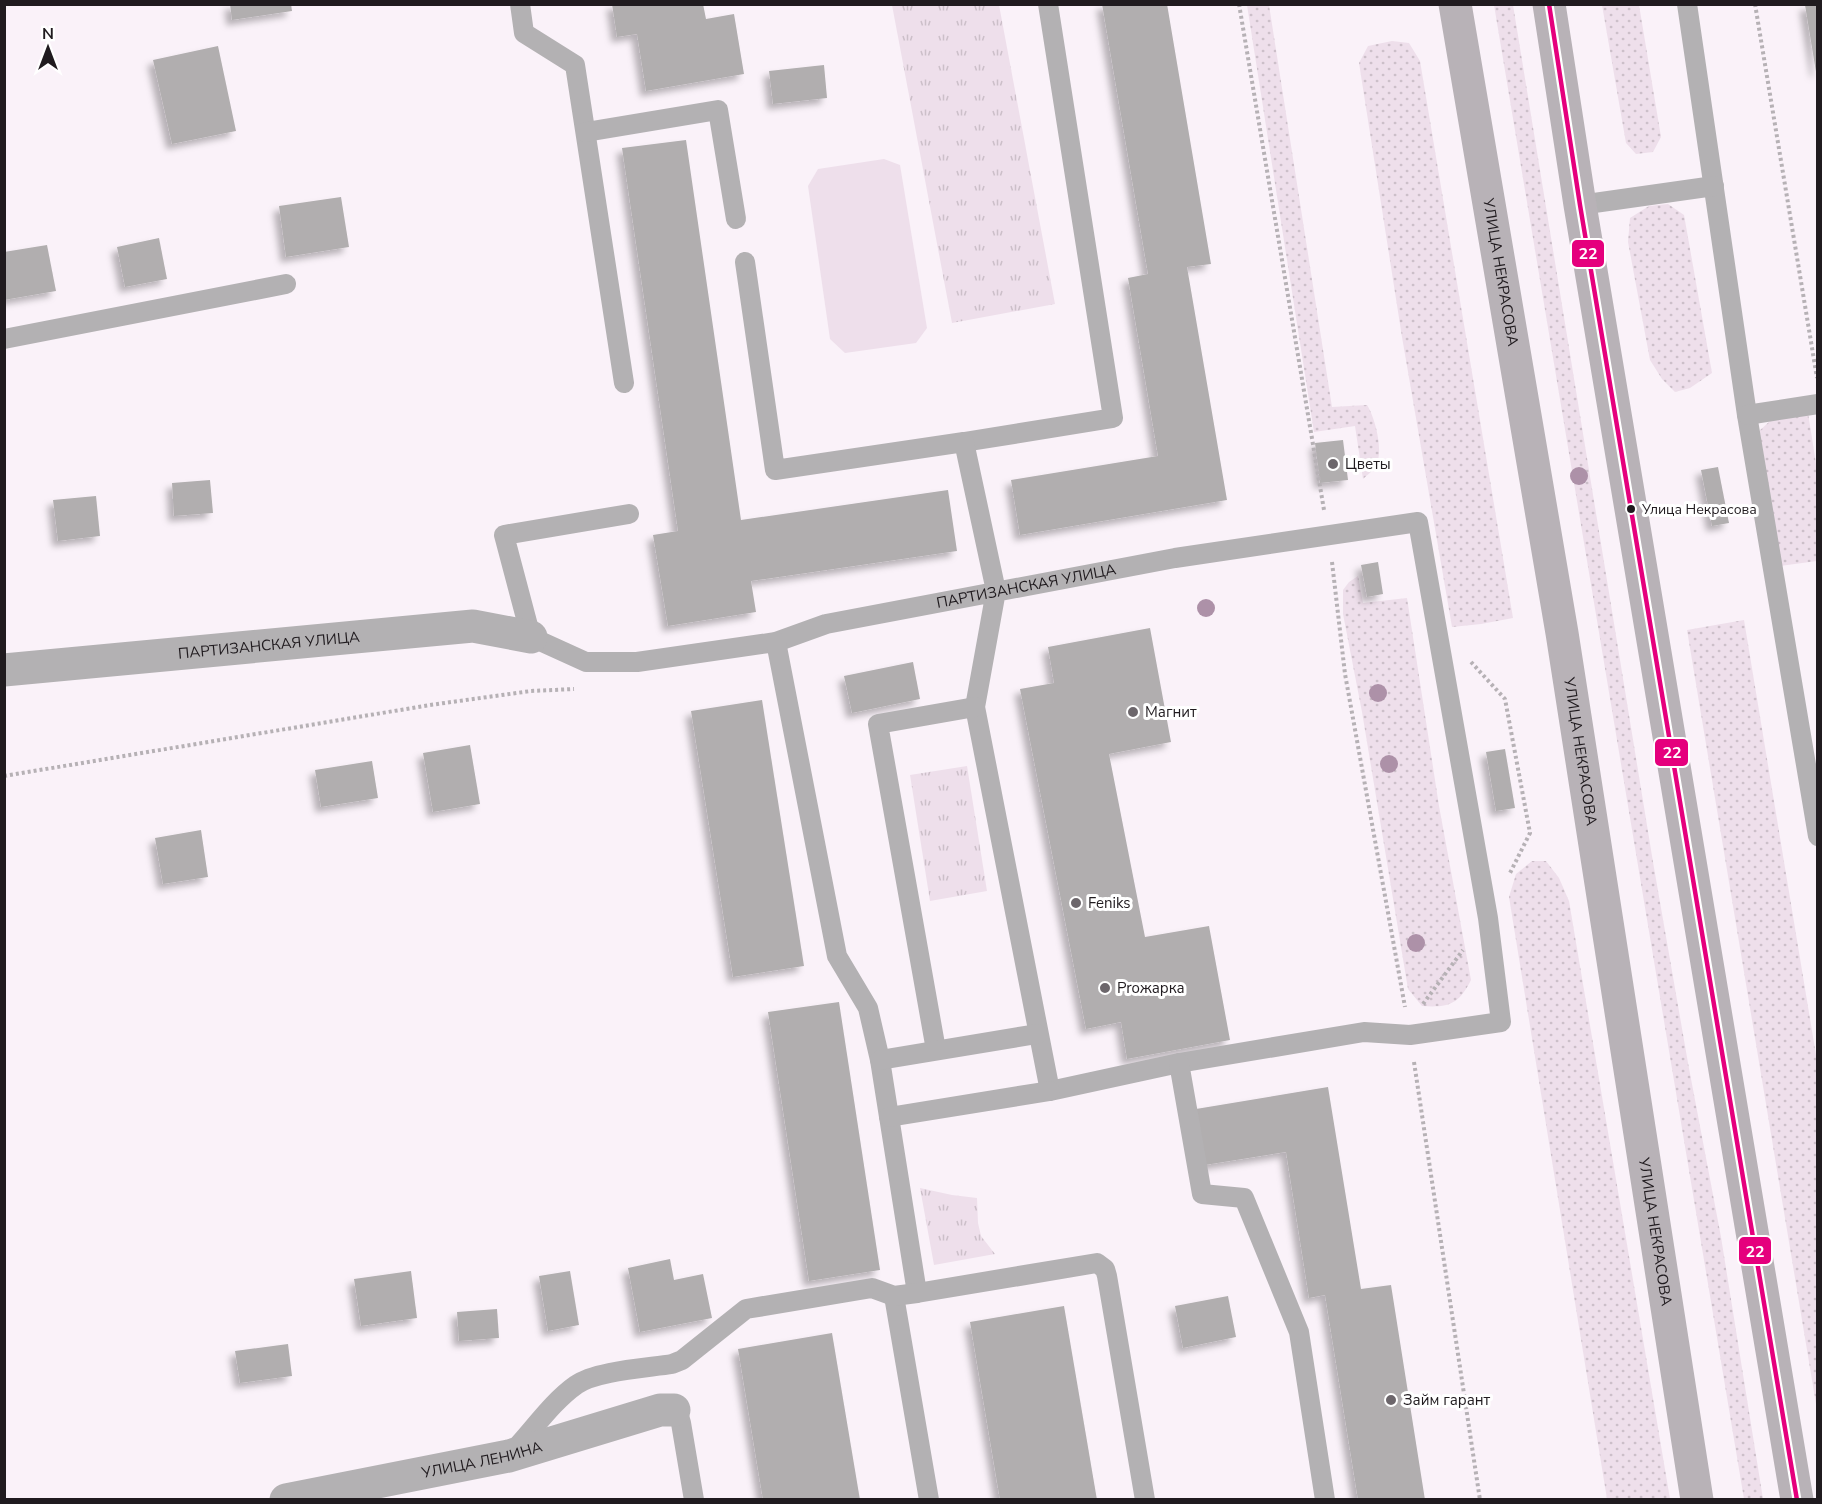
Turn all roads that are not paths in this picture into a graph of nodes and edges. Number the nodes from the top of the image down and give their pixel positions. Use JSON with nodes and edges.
{"nodes":[{"id":1,"x":520,"y":4,"type":"edge"},
{"id":2,"x":1048,"y":4,"type":"edge"},
{"id":3,"x":1455,"y":4,"type":"edge"},
{"id":4,"x":1549,"y":4,"type":"edge"},
{"id":5,"x":1687,"y":4,"type":"edge"},
{"id":6,"x":585,"y":132,"type":"junction"},
{"id":7,"x":1713,"y":186,"type":"junction"},
{"id":8,"x":1580,"y":205,"type":"junction"},
{"id":9,"x":736,"y":219,"type":"dead end"},
{"id":10,"x":745,"y":262,"type":"dead end"},
{"id":11,"x":286,"y":284,"type":"dead end"},
{"id":12,"x":4,"y":339,"type":"edge"},
{"id":13,"x":624,"y":384,"type":"dead end"},
{"id":14,"x":1818,"y":404,"type":"edge"},
{"id":15,"x":1748,"y":415,"type":"junction"},
{"id":16,"x":964,"y":442,"type":"junction"},
{"id":17,"x":629,"y":514,"type":"dead end"},
{"id":18,"x":996,"y":591,"type":"junction"},
{"id":19,"x":531,"y":637,"type":"junction"},
{"id":20,"x":776,"y":642,"type":"junction"},
{"id":21,"x":4,"y":670,"type":"edge"},
{"id":22,"x":975,"y":707,"type":"junction"},
{"id":23,"x":1818,"y":836,"type":"edge"},
{"id":24,"x":1037,"y":1034,"type":"junction"},
{"id":25,"x":936,"y":1050,"type":"junction"},
{"id":26,"x":880,"y":1060,"type":"junction"},
{"id":27,"x":1179,"y":1063,"type":"junction"},
{"id":28,"x":1050,"y":1091,"type":"junction"},
{"id":29,"x":889,"y":1117,"type":"junction"},
{"id":30,"x":917,"y":1293,"type":"junction"},
{"id":31,"x":894,"y":1296,"type":"junction"},
{"id":32,"x":674,"y":1410,"type":"joint"},
{"id":33,"x":509,"y":1456,"type":"junction"},
{"id":34,"x":286,"y":1500,"type":"edge"},
{"id":35,"x":694,"y":1500,"type":"edge"},
{"id":36,"x":929,"y":1500,"type":"edge"},
{"id":37,"x":1144,"y":1500,"type":"edge"},
{"id":38,"x":1326,"y":1500,"type":"edge"},
{"id":39,"x":1697,"y":1500,"type":"edge"},
{"id":40,"x":1797,"y":1500,"type":"edge"}],
"edges":[{"from":1,"to":6,"type":"lane"},
{"from":2,"to":16,"type":"lane"},
{"from":3,"to":39,"type":"main road","name":"УЛИЦА НЕКРАСОВА"},
{"from":4,"to":8,"type":"main road"},
{"from":5,"to":7,"type":"lane"},
{"from":6,"to":9,"type":"lane"},
{"from":6,"to":13,"type":"lane"},
{"from":7,"to":8,"type":"lane"},
{"from":7,"to":15,"type":"lane"},
{"from":8,"to":40,"type":"main road"},
{"from":10,"to":16,"type":"lane"},
{"from":11,"to":12,"type":"lane"},
{"from":14,"to":15,"type":"lane"},
{"from":15,"to":23,"type":"lane"},
{"from":16,"to":18,"type":"lane"},
{"from":17,"to":19,"type":"lane"},
{"from":18,"to":20,"type":"lane","name":"ПАРТИЗАНСКАЯ УЛИЦА"},
{"from":18,"to":22,"type":"lane"},
{"from":18,"to":27,"type":"lane","name":"ПАРТИЗАНСКАЯ УЛИЦА"},
{"from":19,"to":20,"type":"lane","name":"ПАРТИЗАНСКАЯ УЛИЦА"},
{"from":19,"to":21,"type":"street","name":"ПАРТИЗАНСКАЯ УЛИЦА"},
{"from":20,"to":26,"type":"lane"},
{"from":22,"to":24,"type":"lane"},
{"from":22,"to":25,"type":"lane"},
{"from":24,"to":25,"type":"lane"},
{"from":24,"to":28,"type":"lane"},
{"from":25,"to":26,"type":"lane"},
{"from":26,"to":29,"type":"lane"},
{"from":27,"to":28,"type":"lane"},
{"from":27,"to":38,"type":"lane"},
{"from":28,"to":29,"type":"lane"},
{"from":29,"to":30,"type":"lane"},
{"from":30,"to":31,"type":"lane"},
{"from":30,"to":37,"type":"lane"},
{"from":31,"to":33,"type":"lane"},
{"from":31,"to":36,"type":"lane"},
{"from":32,"to":33,"type":"street","name":"УЛИЦА ЛЕНИНА"},
{"from":32,"to":35,"type":"lane"},
{"from":33,"to":34,"type":"street","name":"УЛИЦА ЛЕНИНА"}]}
